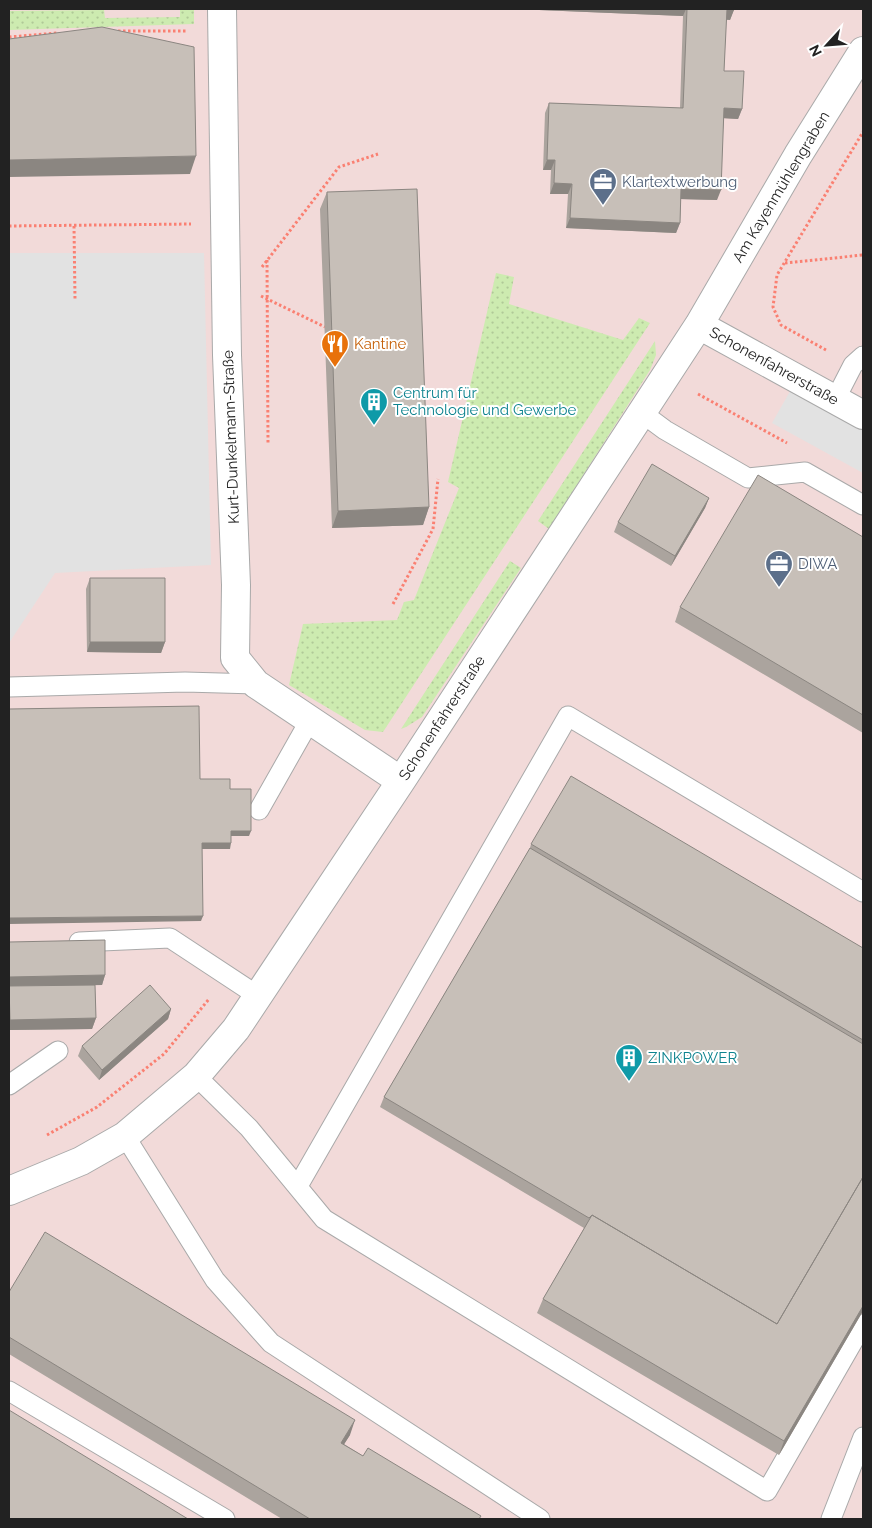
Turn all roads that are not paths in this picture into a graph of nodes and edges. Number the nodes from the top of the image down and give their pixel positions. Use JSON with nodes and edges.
{"nodes":[{"id":1,"x":222,"y":20,"type":"edge"},
{"id":2,"x":863,"y":51,"type":"edge"},
{"id":3,"x":699,"y":325,"type":"junction"},
{"id":4,"x":858,"y":360,"type":"edge"},
{"id":5,"x":835,"y":400,"type":"junction"},
{"id":6,"x":642,"y":413,"type":"junction"},
{"id":7,"x":863,"y":415,"type":"edge"},
{"id":8,"x":863,"y":505,"type":"edge"},
{"id":9,"x":256,"y":684,"type":"junction"},
{"id":10,"x":9,"y":688,"type":"edge"},
{"id":11,"x":310,"y":720,"type":"junction"},
{"id":12,"x":401,"y":781,"type":"junction"},
{"id":13,"x":258,"y":810,"type":"dead end"},
{"id":14,"x":863,"y":892,"type":"edge"},
{"id":15,"x":66,"y":942,"type":"edge"},
{"id":16,"x":258,"y":996,"type":"junction"},
{"id":17,"x":58,"y":1051,"type":"dead end"},
{"id":18,"x":196,"y":1076,"type":"junction"},
{"id":19,"x":9,"y":1086,"type":"edge"},
{"id":20,"x":125,"y":1136,"type":"junction"},
{"id":21,"x":298,"y":1186,"type":"junction"},
{"id":22,"x":9,"y":1191,"type":"edge"},
{"id":23,"x":863,"y":1324,"type":"edge"},
{"id":24,"x":9,"y":1391,"type":"edge"},
{"id":25,"x":863,"y":1437,"type":"edge"},
{"id":26,"x":225,"y":1519,"type":"edge"},
{"id":27,"x":540,"y":1519,"type":"edge"},
{"id":28,"x":831,"y":1519,"type":"edge"}],
"edges":[{"from":1,"to":9,"type":"street","name":"Kurt-Dunkelmann-Straße"},
{"from":2,"to":3,"type":"street","name":"Am Kayenmühlengraben"},
{"from":3,"to":5,"type":"street","name":"Schonenfahrerstraße"},
{"from":3,"to":6,"type":"street","name":"Schonenfahrerstraße"},
{"from":4,"to":5,"type":"lane"},
{"from":5,"to":7,"type":"street","name":"Schonenfahrerstraße"},
{"from":6,"to":8,"type":"lane"},
{"from":6,"to":12,"type":"street","name":"Schonenfahrerstraße"},
{"from":9,"to":10,"type":"lane"},
{"from":9,"to":11,"type":"street","name":"Kurt-Dunkelmann-Straße"},
{"from":11,"to":12,"type":"street","name":"Kurt-Dunkelmann-Straße"},
{"from":11,"to":13,"type":"lane"},
{"from":12,"to":16,"type":"street","name":"Schonenfahrerstraße"},
{"from":14,"to":21,"type":"lane"},
{"from":15,"to":16,"type":"lane"},
{"from":16,"to":18,"type":"street","name":"Schonenfahrerstraße"},
{"from":17,"to":19,"type":"lane"},
{"from":18,"to":20,"type":"street","name":"Schonenfahrerstraße"},
{"from":18,"to":21,"type":"lane"},
{"from":20,"to":22,"type":"street","name":"Schonenfahrerstraße"},
{"from":20,"to":27,"type":"lane"},
{"from":21,"to":23,"type":"lane"},
{"from":24,"to":26,"type":"lane"},
{"from":25,"to":28,"type":"lane"}]}
